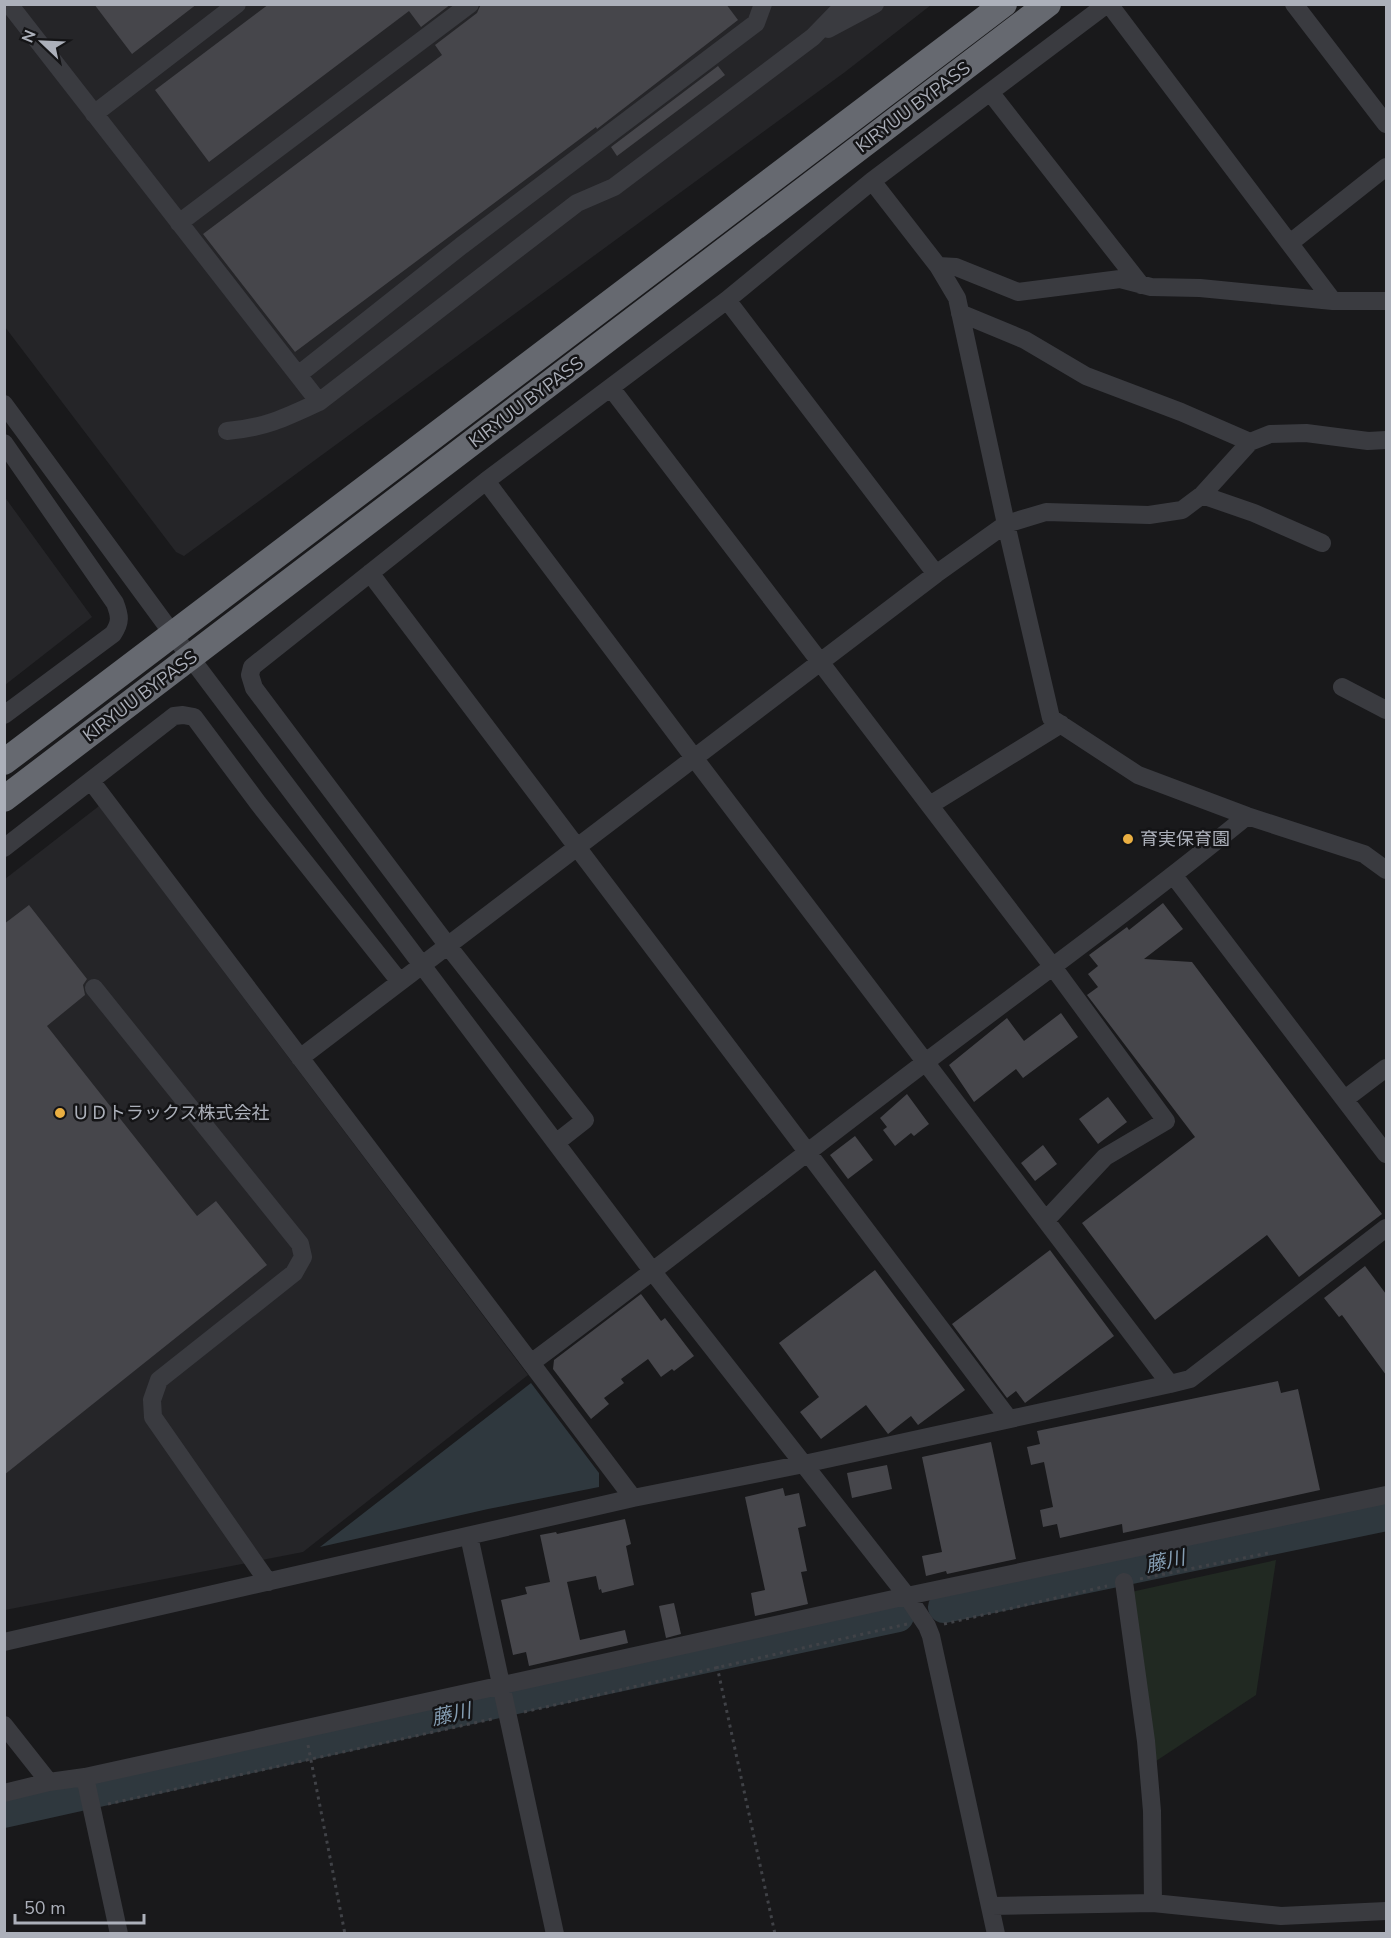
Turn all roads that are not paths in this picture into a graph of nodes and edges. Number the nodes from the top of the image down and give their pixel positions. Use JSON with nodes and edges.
{"nodes":[{"id":1,"x":9,"y":4,"type":"edge"},
{"id":2,"x":237,"y":4,"type":"edge"},
{"id":3,"x":470,"y":4,"type":"edge"},
{"id":4,"x":763,"y":4,"type":"edge"},
{"id":5,"x":845,"y":4,"type":"edge"},
{"id":6,"x":875,"y":4,"type":"edge"},
{"id":7,"x":1005,"y":4,"type":"edge"},
{"id":8,"x":1048,"y":4,"type":"edge"},
{"id":9,"x":1108,"y":4,"type":"edge"},
{"id":10,"x":1294,"y":4,"type":"edge"},
{"id":11,"x":813,"y":37,"type":"junction"},
{"id":12,"x":990,"y":92,"type":"junction"},
{"id":13,"x":94,"y":114,"type":"junction"},
{"id":14,"x":1386,"y":124,"type":"edge"},
{"id":15,"x":1386,"y":167,"type":"edge"},
{"id":16,"x":872,"y":181,"type":"junction"},
{"id":17,"x":179,"y":223,"type":"junction"},
{"id":18,"x":1290,"y":243,"type":"junction"},
{"id":19,"x":938,"y":266,"type":"junction"},
{"id":20,"x":1141,"y":285,"type":"junction"},
{"id":21,"x":727,"y":300,"type":"junction"},
{"id":22,"x":1334,"y":301,"type":"junction"},
{"id":23,"x":1386,"y":301,"type":"edge"},
{"id":24,"x":960,"y":313,"type":"junction"},
{"id":25,"x":298,"y":375,"type":"junction"},
{"id":26,"x":610,"y":388,"type":"junction"},
{"id":27,"x":319,"y":402,"type":"junction"},
{"id":28,"x":4,"y":404,"type":"edge"},
{"id":29,"x":227,"y":431,"type":"dead end"},
{"id":30,"x":1386,"y":440,"type":"edge"},
{"id":31,"x":1250,"y":442,"type":"junction"},
{"id":32,"x":4,"y":443,"type":"edge"},
{"id":33,"x":486,"y":482,"type":"junction"},
{"id":34,"x":1202,"y":495,"type":"junction"},
{"id":35,"x":1006,"y":524,"type":"junction"},
{"id":36,"x":1322,"y":543,"type":"dead end"},
{"id":37,"x":370,"y":573,"type":"junction"},
{"id":38,"x":936,"y":574,"type":"junction"},
{"id":39,"x":172,"y":633,"type":"junction"},
{"id":40,"x":191,"y":657,"type":"junction"},
{"id":41,"x":822,"y":662,"type":"junction"},
{"id":42,"x":1342,"y":687,"type":"dead end"},
{"id":43,"x":1386,"y":710,"type":"edge"},
{"id":44,"x":4,"y":715,"type":"edge"},
{"id":45,"x":1061,"y":724,"type":"junction"},
{"id":46,"x":694,"y":759,"type":"junction"},
{"id":47,"x":4,"y":762,"type":"edge"},
{"id":48,"x":91,"y":782,"type":"junction"},
{"id":49,"x":4,"y":798,"type":"edge"},
{"id":50,"x":930,"y":805,"type":"junction"},
{"id":51,"x":1247,"y":816,"type":"junction"},
{"id":52,"x":4,"y":848,"type":"edge"},
{"id":53,"x":577,"y":849,"type":"junction"},
{"id":54,"x":1386,"y":870,"type":"edge"},
{"id":55,"x":1174,"y":876,"type":"junction"},
{"id":56,"x":448,"y":946,"type":"junction"},
{"id":57,"x":422,"y":964,"type":"junction"},
{"id":58,"x":1053,"y":967,"type":"junction"},
{"id":59,"x":399,"y":982,"type":"junction"},
{"id":60,"x":94,"y":988,"type":"dead end"},
{"id":61,"x":300,"y":1058,"type":"junction"},
{"id":62,"x":926,"y":1062,"type":"junction"},
{"id":63,"x":1386,"y":1068,"type":"edge"},
{"id":64,"x":1345,"y":1099,"type":"junction"},
{"id":65,"x":557,"y":1142,"type":"junction"},
{"id":66,"x":809,"y":1152,"type":"junction"},
{"id":67,"x":1386,"y":1154,"type":"edge"},
{"id":68,"x":1046,"y":1220,"type":"junction"},
{"id":69,"x":1386,"y":1228,"type":"edge"},
{"id":70,"x":653,"y":1272,"type":"junction"},
{"id":71,"x":531,"y":1363,"type":"junction"},
{"id":72,"x":1170,"y":1384,"type":"junction"},
{"id":73,"x":1009,"y":1419,"type":"junction"},
{"id":74,"x":804,"y":1464,"type":"junction"},
{"id":75,"x":1386,"y":1495,"type":"edge"},
{"id":76,"x":633,"y":1498,"type":"junction"},
{"id":77,"x":469,"y":1536,"type":"junction"},
{"id":78,"x":268,"y":1582,"type":"junction"},
{"id":79,"x":1124,"y":1582,"type":"road end"},
{"id":80,"x":907,"y":1596,"type":"junction"},
{"id":81,"x":4,"y":1642,"type":"edge"},
{"id":82,"x":500,"y":1685,"type":"junction"},
{"id":83,"x":4,"y":1725,"type":"edge"},
{"id":84,"x":86,"y":1777,"type":"junction"},
{"id":85,"x":49,"y":1782,"type":"junction"},
{"id":86,"x":4,"y":1793,"type":"edge"},
{"id":87,"x":1153,"y":1903,"type":"junction"},
{"id":88,"x":992,"y":1906,"type":"junction"},
{"id":89,"x":1386,"y":1911,"type":"edge"},
{"id":90,"x":119,"y":1934,"type":"edge"},
{"id":91,"x":555,"y":1934,"type":"edge"},
{"id":92,"x":996,"y":1934,"type":"edge"}],
"edges":[{"from":1,"to":13,"type":"street"},
{"from":2,"to":13,"type":"street"},
{"from":3,"to":17,"type":"street"},
{"from":4,"to":25,"type":"street"},
{"from":5,"to":11,"type":"street"},
{"from":6,"to":11,"type":"street"},
{"from":7,"to":39,"type":"highway","name":"KIRYUU BYPASS"},
{"from":8,"to":40,"type":"highway","name":"KIRYUU BYPASS"},
{"from":9,"to":12,"type":"street"},
{"from":9,"to":18,"type":"street"},
{"from":10,"to":14,"type":"street"},
{"from":11,"to":27,"type":"street"},
{"from":12,"to":16,"type":"street"},
{"from":12,"to":20,"type":"street"},
{"from":13,"to":17,"type":"street"},
{"from":15,"to":18,"type":"street"},
{"from":16,"to":19,"type":"street"},
{"from":16,"to":21,"type":"street"},
{"from":17,"to":25,"type":"street"},
{"from":18,"to":22,"type":"street"},
{"from":19,"to":20,"type":"street"},
{"from":19,"to":24,"type":"street"},
{"from":20,"to":22,"type":"street"},
{"from":21,"to":26,"type":"street"},
{"from":21,"to":38,"type":"street"},
{"from":22,"to":23,"type":"street"},
{"from":24,"to":31,"type":"street"},
{"from":24,"to":35,"type":"street"},
{"from":25,"to":27,"type":"street"},
{"from":26,"to":33,"type":"street"},
{"from":26,"to":41,"type":"street"},
{"from":27,"to":29,"type":"street"},
{"from":28,"to":39,"type":"street"},
{"from":30,"to":31,"type":"street"},
{"from":31,"to":34,"type":"street"},
{"from":32,"to":44,"type":"street"},
{"from":33,"to":37,"type":"street"},
{"from":33,"to":46,"type":"street"},
{"from":34,"to":35,"type":"street"},
{"from":34,"to":36,"type":"street"},
{"from":35,"to":38,"type":"street"},
{"from":35,"to":45,"type":"street"},
{"from":37,"to":53,"type":"street"},
{"from":37,"to":56,"type":"street"},
{"from":38,"to":41,"type":"street"},
{"from":39,"to":40,"type":"street"},
{"from":39,"to":47,"type":"highway","name":"KIRYUU BYPASS"},
{"from":40,"to":49,"type":"highway","name":"KIRYUU BYPASS"},
{"from":40,"to":57,"type":"street"},
{"from":41,"to":46,"type":"street"},
{"from":41,"to":50,"type":"street"},
{"from":42,"to":43,"type":"street"},
{"from":45,"to":50,"type":"street"},
{"from":45,"to":51,"type":"street"},
{"from":46,"to":53,"type":"street"},
{"from":46,"to":62,"type":"street"},
{"from":48,"to":52,"type":"street"},
{"from":48,"to":59,"type":"street"},
{"from":48,"to":61,"type":"street"},
{"from":50,"to":58,"type":"street"},
{"from":51,"to":54,"type":"street"},
{"from":51,"to":55,"type":"street"},
{"from":53,"to":56,"type":"street"},
{"from":53,"to":66,"type":"street"},
{"from":55,"to":58,"type":"street"},
{"from":55,"to":64,"type":"street"},
{"from":56,"to":57,"type":"street"},
{"from":56,"to":65,"type":"street"},
{"from":57,"to":59,"type":"street"},
{"from":57,"to":65,"type":"street"},
{"from":58,"to":62,"type":"street"},
{"from":58,"to":68,"type":"street"},
{"from":59,"to":61,"type":"street"},
{"from":60,"to":78,"type":"street"},
{"from":61,"to":71,"type":"street"},
{"from":62,"to":66,"type":"street"},
{"from":62,"to":68,"type":"street"},
{"from":63,"to":64,"type":"street"},
{"from":64,"to":67,"type":"street"},
{"from":65,"to":70,"type":"street"},
{"from":66,"to":70,"type":"street"},
{"from":66,"to":73,"type":"street"},
{"from":68,"to":72,"type":"street"},
{"from":69,"to":72,"type":"street"},
{"from":70,"to":71,"type":"street"},
{"from":70,"to":74,"type":"street"},
{"from":71,"to":76,"type":"street"},
{"from":72,"to":73,"type":"street"},
{"from":73,"to":74,"type":"street"},
{"from":74,"to":76,"type":"street"},
{"from":74,"to":80,"type":"street"},
{"from":75,"to":80,"type":"street"},
{"from":76,"to":77,"type":"street"},
{"from":77,"to":78,"type":"street"},
{"from":77,"to":82,"type":"street"},
{"from":78,"to":81,"type":"street"},
{"from":79,"to":87,"type":"street"},
{"from":80,"to":82,"type":"street"},
{"from":80,"to":88,"type":"street"},
{"from":82,"to":84,"type":"street"},
{"from":82,"to":91,"type":"street"},
{"from":83,"to":85,"type":"street"},
{"from":84,"to":85,"type":"street"},
{"from":84,"to":90,"type":"street"},
{"from":85,"to":86,"type":"street"},
{"from":87,"to":88,"type":"street"},
{"from":87,"to":89,"type":"street"},
{"from":88,"to":92,"type":"street"}]}
